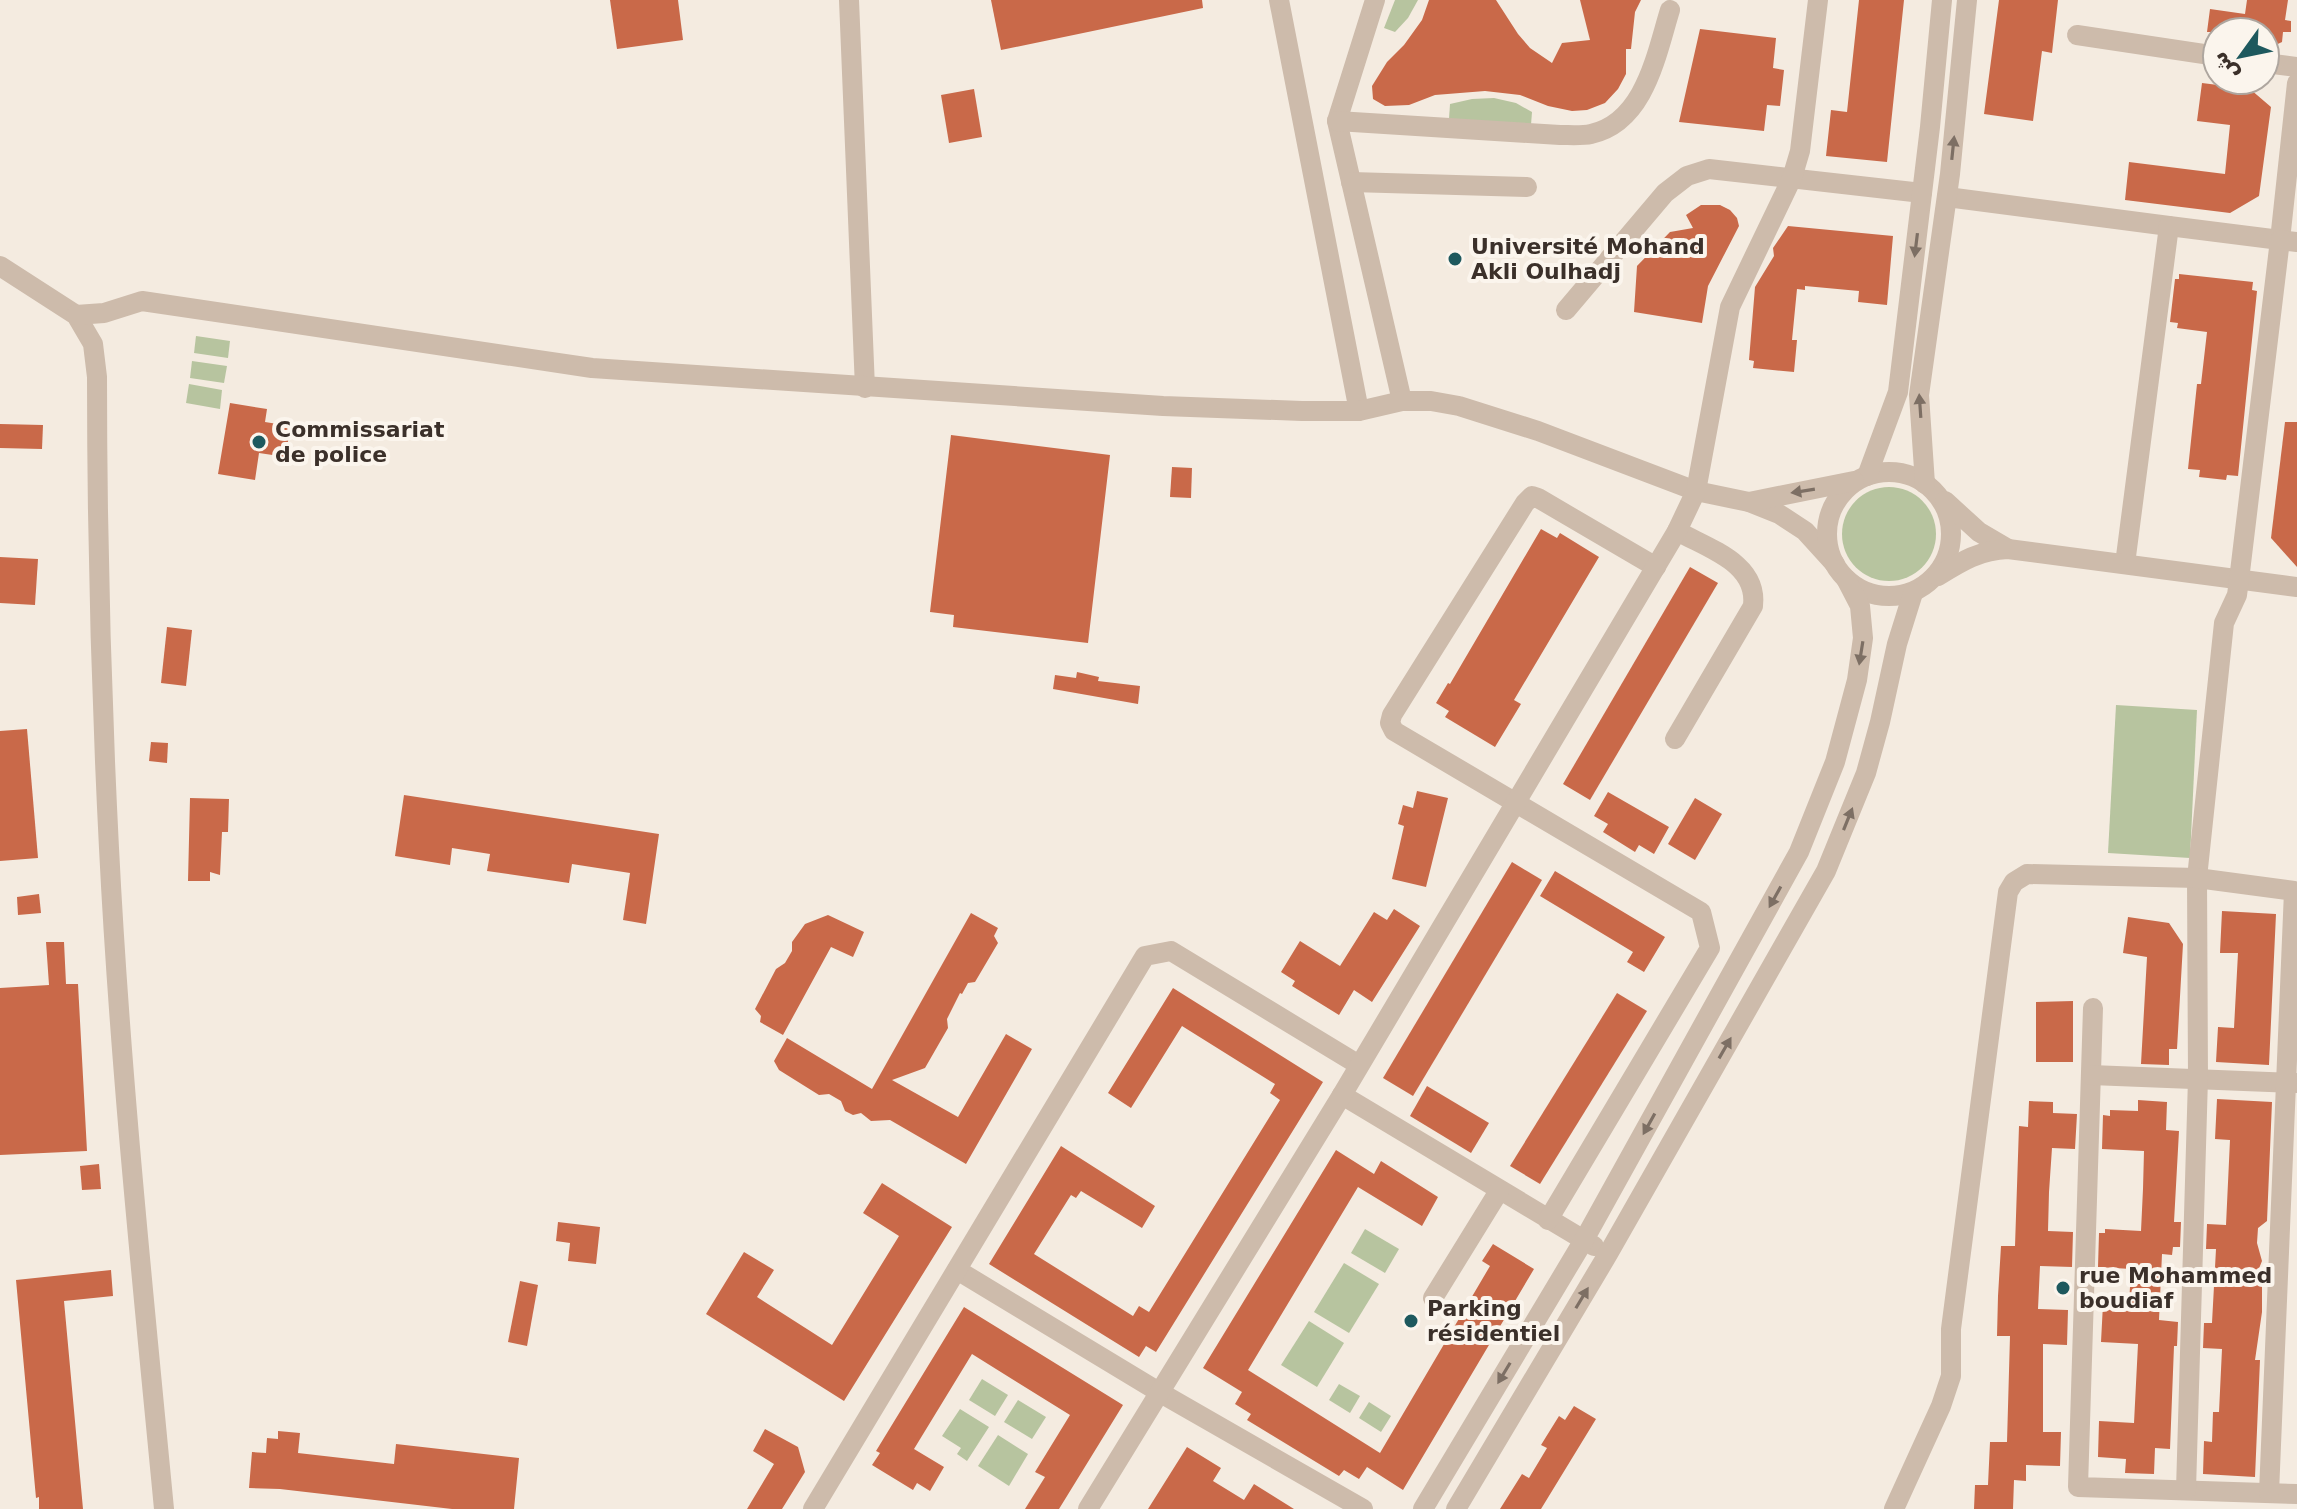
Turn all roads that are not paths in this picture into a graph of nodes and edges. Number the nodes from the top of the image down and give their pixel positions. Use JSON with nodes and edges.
{"nodes":[{"id":1,"x":849,"y":0,"type":"edge"},
{"id":2,"x":1279,"y":0,"type":"edge"},
{"id":3,"x":1375,"y":0,"type":"edge"},
{"id":4,"x":1818,"y":0,"type":"edge"},
{"id":5,"x":1942,"y":0,"type":"edge"},
{"id":6,"x":1967,"y":0,"type":"edge"},
{"id":7,"x":1670,"y":10,"type":"dead end"},
{"id":8,"x":2077,"y":35,"type":"dead end"},
{"id":9,"x":2201,"y":54,"type":"edge"},
{"id":10,"x":2297,"y":83,"type":"edge"},
{"id":11,"x":1337,"y":121,"type":"junction"},
{"id":12,"x":1792,"y":178,"type":"junction"},
{"id":13,"x":1351,"y":182,"type":"junction"},
{"id":14,"x":1527,"y":187,"type":"dead end"},
{"id":15,"x":1922,"y":193,"type":"junction"},
{"id":16,"x":1947,"y":197,"type":"junction"},
{"id":17,"x":2169,"y":226,"type":"junction"},
{"id":18,"x":2288,"y":241,"type":"edge"},
{"id":19,"x":0,"y":266,"type":"edge"},
{"id":20,"x":1566,"y":310,"type":"dead end"},
{"id":21,"x":76,"y":315,"type":"junction"},
{"id":22,"x":865,"y":388,"type":"junction"},
{"id":23,"x":1402,"y":401,"type":"junction"},
{"id":24,"x":1359,"y":411,"type":"junction"},
{"id":25,"x":1863,"y":478,"type":"junction"},
{"id":26,"x":1929,"y":487,"type":"junction"},
{"id":27,"x":1696,"y":491,"type":"junction"},
{"id":28,"x":1749,"y":502,"type":"junction"},
{"id":29,"x":1677,"y":531,"type":"junction"},
{"id":30,"x":2008,"y":549,"type":"junction"},
{"id":31,"x":2125,"y":564,"type":"junction"},
{"id":32,"x":1656,"y":567,"type":"junction"},
{"id":33,"x":1840,"y":572,"type":"junction"},
{"id":34,"x":2239,"y":580,"type":"junction"},
{"id":35,"x":1931,"y":581,"type":"junction"},
{"id":36,"x":2297,"y":587,"type":"edge"},
{"id":37,"x":1913,"y":593,"type":"junction"},
{"id":38,"x":1675,"y":739,"type":"dead end"},
{"id":39,"x":1517,"y":802,"type":"junction"},
{"id":40,"x":2197,"y":878,"type":"junction"},
{"id":41,"x":2093,"y":1008,"type":"dead end"},
{"id":42,"x":1359,"y":1065,"type":"junction"},
{"id":43,"x":2091,"y":1075,"type":"junction"},
{"id":44,"x":2198,"y":1078,"type":"junction"},
{"id":45,"x":2292,"y":1083,"type":"edge"},
{"id":46,"x":1342,"y":1095,"type":"junction"},
{"id":47,"x":1499,"y":1191,"type":"junction"},
{"id":48,"x":1548,"y":1220,"type":"junction"},
{"id":49,"x":1584,"y":1240,"type":"junction"},
{"id":50,"x":1608,"y":1254,"type":"junction"},
{"id":51,"x":957,"y":1270,"type":"junction"},
{"id":52,"x":2287,"y":1280,"type":"edge"},
{"id":53,"x":1433,"y":1298,"type":"dead end"},
{"id":54,"x":1159,"y":1392,"type":"junction"},
{"id":55,"x":2186,"y":1490,"type":"junction"},
{"id":56,"x":2269,"y":1493,"type":"junction"},
{"id":57,"x":2297,"y":1494,"type":"edge"},
{"id":58,"x":164,"y":1509,"type":"edge"},
{"id":59,"x":813,"y":1509,"type":"edge"},
{"id":60,"x":1088,"y":1509,"type":"edge"},
{"id":61,"x":1363,"y":1509,"type":"edge"},
{"id":62,"x":1423,"y":1509,"type":"edge"},
{"id":63,"x":1456,"y":1509,"type":"edge"},
{"id":64,"x":1894,"y":1509,"type":"edge"}],
"edges":[{"from":1,"to":22,"type":"street"},
{"from":2,"to":24,"type":"street"},
{"from":3,"to":11,"type":"street"},
{"from":4,"to":12,"type":"street"},
{"from":5,"to":15,"type":"street"},
{"from":16,"to":6,"type":"street","one_way":true},
{"from":7,"to":11,"type":"street"},
{"from":8,"to":9,"type":"street"},
{"from":10,"to":18,"type":"street"},
{"from":11,"to":13,"type":"street"},
{"from":12,"to":15,"type":"street"},
{"from":12,"to":20,"type":"street"},
{"from":12,"to":27,"type":"street"},
{"from":13,"to":14,"type":"street"},
{"from":13,"to":23,"type":"street"},
{"from":15,"to":25,"type":"street","one_way":true},
{"from":16,"to":17,"type":"street"},
{"from":26,"to":16,"type":"street","one_way":true},
{"from":17,"to":18,"type":"street"},
{"from":17,"to":31,"type":"street"},
{"from":18,"to":34,"type":"street"},
{"from":19,"to":21,"type":"street"},
{"from":21,"to":22,"type":"street"},
{"from":21,"to":58,"type":"street"},
{"from":22,"to":24,"type":"street"},
{"from":23,"to":24,"type":"street"},
{"from":23,"to":27,"type":"street"},
{"from":25,"to":26,"type":"street"},
{"from":25,"to":28,"type":"street","one_way":true},
{"from":25,"to":33,"type":"street"},
{"from":26,"to":30,"type":"street"},
{"from":26,"to":35,"type":"street"},
{"from":27,"to":28,"type":"street"},
{"from":27,"to":29,"type":"street"},
{"from":28,"to":33,"type":"street"},
{"from":29,"to":32,"type":"street"},
{"from":29,"to":38,"type":"street"},
{"from":30,"to":31,"type":"street"},
{"from":30,"to":35,"type":"street"},
{"from":31,"to":34,"type":"street"},
{"from":32,"to":39,"type":"street"},
{"from":32,"to":39,"type":"street"},
{"from":33,"to":37,"type":"street"},
{"from":33,"to":49,"type":"street","one_way":true},
{"from":34,"to":36,"type":"street"},
{"from":34,"to":40,"type":"street"},
{"from":35,"to":37,"type":"street"},
{"from":50,"to":37,"type":"street","one_way":true},
{"from":39,"to":42,"type":"street"},
{"from":39,"to":48,"type":"street"},
{"from":40,"to":44,"type":"street"},
{"from":40,"to":45,"type":"street"},
{"from":40,"to":64,"type":"street"},
{"from":41,"to":43,"type":"street"},
{"from":42,"to":46,"type":"street"},
{"from":42,"to":51,"type":"street"},
{"from":43,"to":44,"type":"street"},
{"from":43,"to":55,"type":"street"},
{"from":44,"to":45,"type":"street"},
{"from":44,"to":55,"type":"street"},
{"from":45,"to":52,"type":"street"},
{"from":46,"to":47,"type":"street"},
{"from":46,"to":54,"type":"street"},
{"from":47,"to":48,"type":"street"},
{"from":47,"to":53,"type":"street"},
{"from":48,"to":49,"type":"street"},
{"from":49,"to":50,"type":"street"},
{"from":49,"to":62,"type":"street","one_way":true},
{"from":63,"to":50,"type":"street","one_way":true},
{"from":51,"to":54,"type":"street"},
{"from":51,"to":59,"type":"street"},
{"from":52,"to":56,"type":"street"},
{"from":54,"to":60,"type":"street"},
{"from":54,"to":61,"type":"street"},
{"from":55,"to":56,"type":"street"},
{"from":56,"to":57,"type":"street"}]}
